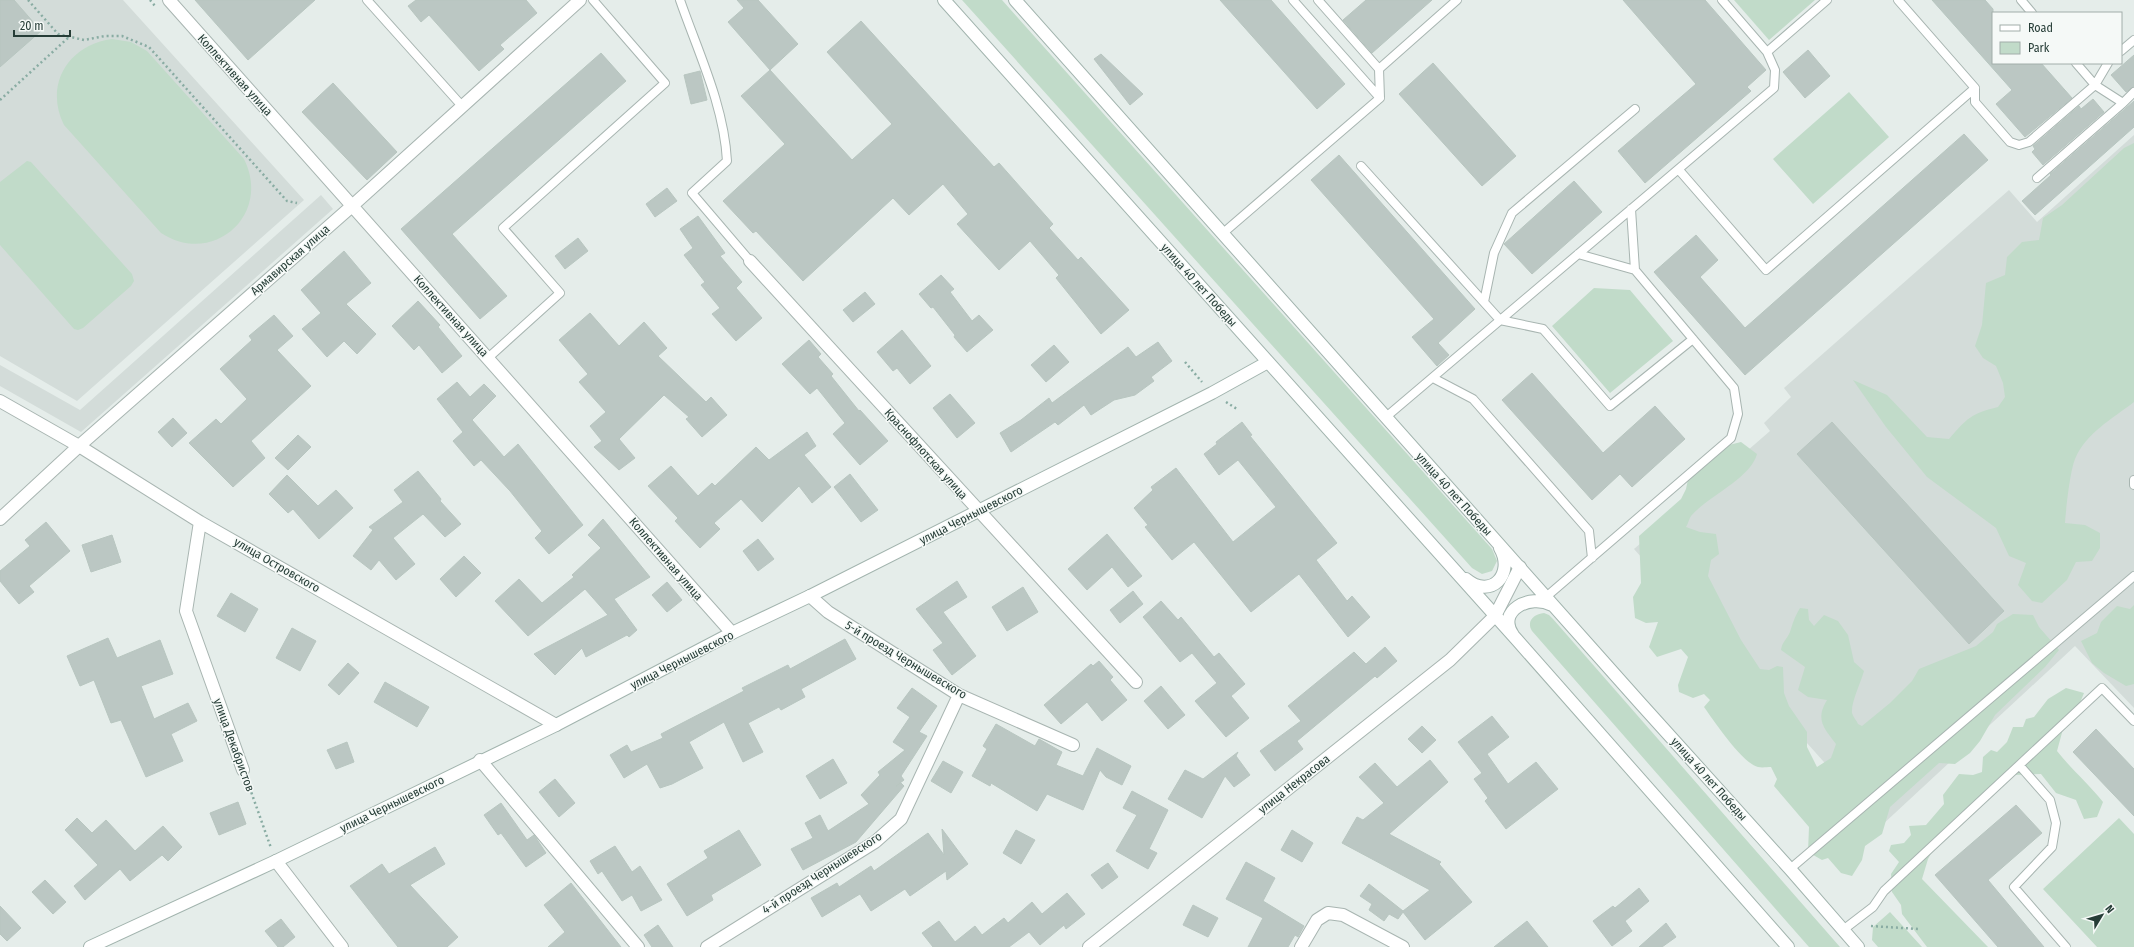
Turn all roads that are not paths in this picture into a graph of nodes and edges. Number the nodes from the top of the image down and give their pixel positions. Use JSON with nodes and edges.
{"nodes":[{"id":1,"x":169,"y":0,"type":"edge"},
{"id":2,"x":367,"y":0,"type":"edge"},
{"id":3,"x":580,"y":0,"type":"edge"},
{"id":4,"x":593,"y":0,"type":"edge"},
{"id":5,"x":680,"y":0,"type":"edge"},
{"id":6,"x":944,"y":0,"type":"edge"},
{"id":7,"x":1015,"y":0,"type":"edge"},
{"id":8,"x":1293,"y":0,"type":"edge"},
{"id":9,"x":1318,"y":0,"type":"edge"},
{"id":10,"x":1457,"y":0,"type":"edge"},
{"id":11,"x":1722,"y":0,"type":"edge"},
{"id":12,"x":1827,"y":0,"type":"edge"},
{"id":13,"x":1898,"y":0,"type":"edge"},
{"id":14,"x":2021,"y":0,"type":"edge"},
{"id":15,"x":2031,"y":12,"type":"edge"},
{"id":16,"x":2134,"y":40,"type":"edge"},
{"id":17,"x":2122,"y":50,"type":"edge"},
{"id":18,"x":1767,"y":52,"type":"junction"},
{"id":19,"x":2077,"y":64,"type":"edge"},
{"id":20,"x":2107,"y":64,"type":"edge"},
{"id":21,"x":1379,"y":69,"type":"junction"},
{"id":22,"x":2095,"y":85,"type":"junction"},
{"id":23,"x":1975,"y":88,"type":"junction"},
{"id":24,"x":2134,"y":92,"type":"edge"},
{"id":25,"x":1380,"y":98,"type":"junction"},
{"id":26,"x":2122,"y":103,"type":"junction"},
{"id":27,"x":462,"y":106,"type":"junction"},
{"id":28,"x":1635,"y":109,"type":"dead end"},
{"id":29,"x":1361,"y":166,"type":"dead end"},
{"id":30,"x":1678,"y":170,"type":"junction"},
{"id":31,"x":2037,"y":178,"type":"dead end"},
{"id":32,"x":352,"y":206,"type":"junction"},
{"id":33,"x":1631,"y":209,"type":"junction"},
{"id":34,"x":1222,"y":234,"type":"junction"},
{"id":35,"x":1578,"y":254,"type":"junction"},
{"id":36,"x":750,"y":261,"type":"joint"},
{"id":37,"x":1635,"y":270,"type":"junction"},
{"id":38,"x":1484,"y":302,"type":"junction"},
{"id":39,"x":1500,"y":320,"type":"junction"},
{"id":40,"x":1692,"y":339,"type":"junction"},
{"id":41,"x":488,"y":358,"type":"junction"},
{"id":42,"x":1268,"y":362,"type":"junction"},
{"id":43,"x":1433,"y":378,"type":"junction"},
{"id":44,"x":0,"y":401,"type":"edge"},
{"id":45,"x":1386,"y":417,"type":"junction"},
{"id":46,"x":79,"y":446,"type":"junction"},
{"id":47,"x":2134,"y":480,"type":"edge"},
{"id":48,"x":2134,"y":485,"type":"edge"},
{"id":49,"x":978,"y":512,"type":"junction"},
{"id":50,"x":0,"y":519,"type":"edge"},
{"id":51,"x":200,"y":522,"type":"junction"},
{"id":52,"x":1495,"y":540,"type":"junction"},
{"id":53,"x":1592,"y":558,"type":"junction"},
{"id":54,"x":1520,"y":567,"type":"junction"},
{"id":55,"x":1454,"y":569,"type":"junction"},
{"id":56,"x":2134,"y":576,"type":"edge"},
{"id":57,"x":810,"y":596,"type":"junction"},
{"id":58,"x":1546,"y":597,"type":"junction"},
{"id":59,"x":1559,"y":612,"type":"junction"},
{"id":60,"x":1495,"y":616,"type":"junction"},
{"id":61,"x":732,"y":634,"type":"junction"},
{"id":62,"x":1518,"y":641,"type":"junction"},
{"id":63,"x":1136,"y":682,"type":"dead end"},
{"id":64,"x":959,"y":695,"type":"junction"},
{"id":65,"x":2134,"y":721,"type":"edge"},
{"id":66,"x":556,"y":725,"type":"junction"},
{"id":67,"x":1073,"y":745,"type":"dead end"},
{"id":68,"x":480,"y":760,"type":"junction"},
{"id":69,"x":2020,"y":766,"type":"junction"},
{"id":70,"x":243,"y":770,"type":"road end"},
{"id":71,"x":276,"y":861,"type":"junction"},
{"id":72,"x":1790,"y":869,"type":"junction"},
{"id":73,"x":1843,"y":930,"type":"junction"},
{"id":74,"x":90,"y":947,"type":"edge"},
{"id":75,"x":342,"y":947,"type":"edge"},
{"id":76,"x":638,"y":947,"type":"edge"},
{"id":77,"x":707,"y":947,"type":"edge"},
{"id":78,"x":1089,"y":947,"type":"edge"},
{"id":79,"x":1301,"y":947,"type":"edge"},
{"id":80,"x":1403,"y":947,"type":"edge"},
{"id":81,"x":1788,"y":947,"type":"edge"},
{"id":82,"x":1858,"y":947,"type":"edge"},
{"id":83,"x":2066,"y":947,"type":"edge"}],
"edges":[{"from":1,"to":32,"type":"street","name":"Коллективная улица"},
{"from":2,"to":27,"type":"lane"},
{"from":3,"to":27,"type":"street","name":"Армавирская улица"},
{"from":4,"to":41,"type":"lane"},
{"from":5,"to":36,"type":"lane"},
{"from":6,"to":42,"type":"street","name":"улица 40 лет Победы"},
{"from":7,"to":34,"type":"street","name":"улица 40 лет Победы"},
{"from":8,"to":25,"type":"lane"},
{"from":9,"to":21,"type":"lane"},
{"from":10,"to":21,"type":"lane"},
{"from":11,"to":18,"type":"lane"},
{"from":12,"to":18,"type":"lane"},
{"from":13,"to":23,"type":"lane"},
{"from":14,"to":15,"type":"lane"},
{"from":16,"to":17,"type":"lane"},
{"from":18,"to":30,"type":"lane"},
{"from":19,"to":22,"type":"lane"},
{"from":20,"to":22,"type":"lane"},
{"from":21,"to":25,"type":"lane"},
{"from":22,"to":23,"type":"lane"},
{"from":22,"to":26,"type":"lane"},
{"from":23,"to":30,"type":"lane"},
{"from":24,"to":26,"type":"lane"},
{"from":25,"to":34,"type":"lane"},
{"from":26,"to":31,"type":"lane"},
{"from":27,"to":32,"type":"street","name":"Армавирская улица"},
{"from":28,"to":38,"type":"lane"},
{"from":29,"to":38,"type":"lane"},
{"from":30,"to":33,"type":"lane"},
{"from":32,"to":41,"type":"street","name":"Коллективная улица"},
{"from":32,"to":46,"type":"street","name":"Армавирская улица"},
{"from":33,"to":35,"type":"lane"},
{"from":33,"to":37,"type":"lane"},
{"from":34,"to":45,"type":"street","name":"улица 40 лет Победы"},
{"from":35,"to":37,"type":"lane"},
{"from":35,"to":39,"type":"lane"},
{"from":36,"to":49,"type":"street","name":"Краснофлотская улица"},
{"from":37,"to":40,"type":"lane"},
{"from":38,"to":39,"type":"lane"},
{"from":39,"to":40,"type":"lane"},
{"from":39,"to":43,"type":"lane"},
{"from":40,"to":53,"type":"lane"},
{"from":41,"to":61,"type":"street","name":"Коллективная улица"},
{"from":42,"to":49,"type":"street","name":"улица Чернышевского"},
{"from":42,"to":55,"type":"street","name":"улица 40 лет Победы"},
{"from":43,"to":45,"type":"lane"},
{"from":43,"to":53,"type":"lane"},
{"from":44,"to":46,"type":"street","name":"улица Островского"},
{"from":45,"to":52,"type":"street","name":"улица 40 лет Победы"},
{"from":46,"to":50,"type":"street","name":"Армавирская улица"},
{"from":46,"to":51,"type":"street","name":"улица Островского"},
{"from":47,"to":48,"type":"lane"},
{"from":49,"to":57,"type":"street","name":"улица Чернышевского"},
{"from":49,"to":63,"type":"street","name":"Краснофлотская улица"},
{"from":51,"to":66,"type":"street","name":"улица Островского"},
{"from":51,"to":70,"type":"street","name":"улица Декабристов"},
{"from":52,"to":54,"type":"street","name":"улица 40 лет Победы"},
{"from":52,"to":55,"type":"street","name":"улица 40 лет Победы"},
{"from":53,"to":58,"type":"lane"},
{"from":54,"to":58,"type":"street","name":"улица 40 лет Победы"},
{"from":54,"to":60,"type":"street"},
{"from":55,"to":60,"type":"street","name":"улица 40 лет Победы"},
{"from":56,"to":72,"type":"lane"},
{"from":57,"to":61,"type":"street","name":"улица Чернышевского"},
{"from":57,"to":64,"type":"street","name":"5-й проезд Чернышевского"},
{"from":58,"to":59,"type":"street","name":"улица 40 лет Победы"},
{"from":59,"to":62,"type":"street","name":"улица 40 лет Победы"},
{"from":59,"to":72,"type":"street","name":"улица 40 лет Победы"},
{"from":60,"to":62,"type":"street","name":"улица 40 лет Победы"},
{"from":60,"to":78,"type":"street","name":"улица Некрасова"},
{"from":61,"to":66,"type":"street","name":"улица Чернышевского"},
{"from":62,"to":81,"type":"street","name":"улица 40 лет Победы"},
{"from":64,"to":67,"type":"street","name":"5-й проезд Чернышевского"},
{"from":64,"to":77,"type":"street","name":"4-й проезд Чернышевского"},
{"from":65,"to":69,"type":"lane"},
{"from":66,"to":68,"type":"street","name":"улица Чернышевского"},
{"from":68,"to":71,"type":"street","name":"улица Чернышевского"},
{"from":68,"to":76,"type":"street"},
{"from":69,"to":73,"type":"lane"},
{"from":69,"to":83,"type":"lane"},
{"from":71,"to":74,"type":"street","name":"улица Чернышевского"},
{"from":71,"to":75,"type":"street"},
{"from":72,"to":73,"type":"street","name":"улица 40 лет Победы"},
{"from":73,"to":82,"type":"street","name":"улица 40 лет Победы"},
{"from":79,"to":80,"type":"street"}]}
